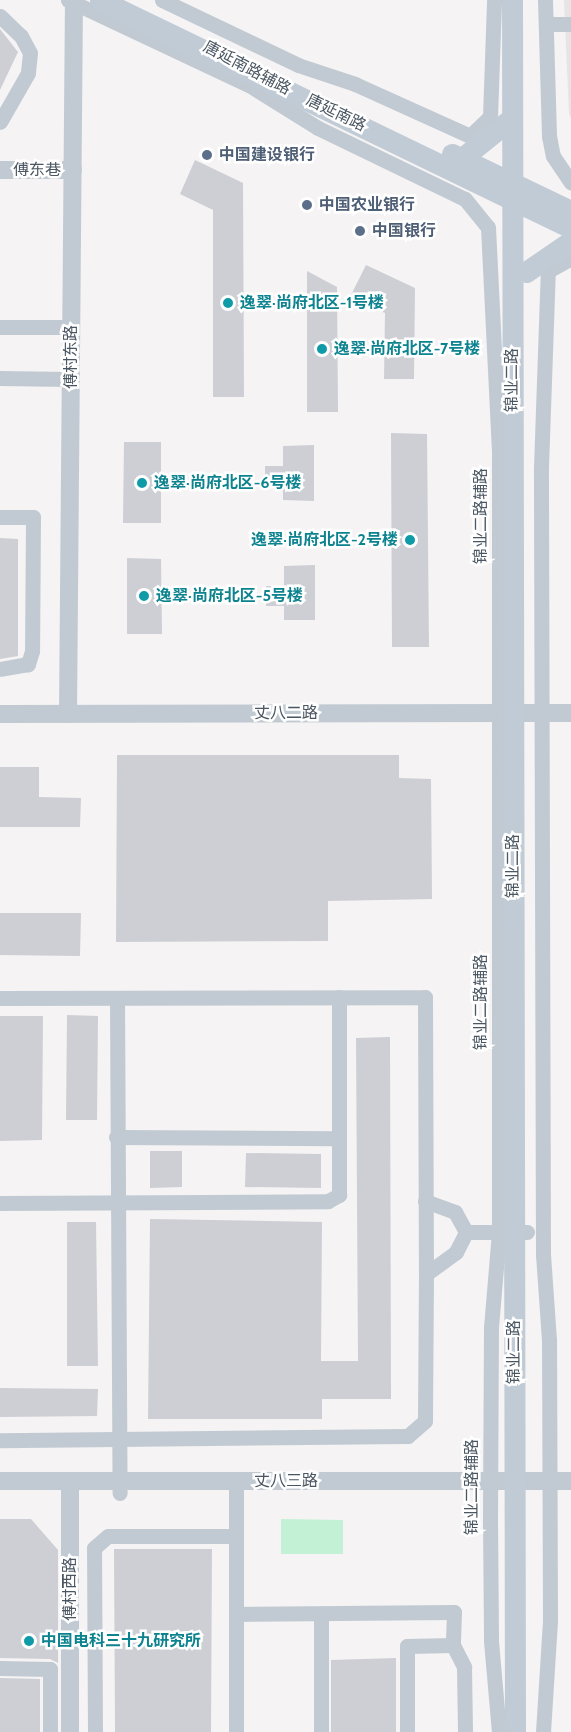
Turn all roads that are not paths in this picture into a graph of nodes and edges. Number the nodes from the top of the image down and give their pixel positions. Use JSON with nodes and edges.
{"nodes":[{"id":1,"x":100,"y":0,"type":"edge"},
{"id":2,"x":130,"y":0,"type":"edge"},
{"id":3,"x":162,"y":0,"type":"edge"},
{"id":4,"x":494,"y":0,"type":"edge"},
{"id":5,"x":512,"y":0,"type":"edge"},
{"id":6,"x":526,"y":0,"type":"edge"},
{"id":7,"x":545,"y":0,"type":"edge"},
{"id":8,"x":72,"y":1,"type":"edge"},
{"id":9,"x":0,"y":16,"type":"edge"},
{"id":10,"x":547,"y":24,"type":"junction"},
{"id":11,"x":571,"y":24,"type":"edge"},
{"id":12,"x":512,"y":118,"type":"junction"},
{"id":13,"x":0,"y":122,"type":"edge"},
{"id":14,"x":461,"y":159,"type":"junction"},
{"id":15,"x":0,"y":170,"type":"edge"},
{"id":16,"x":73,"y":170,"type":"junction"},
{"id":17,"x":571,"y":183,"type":"edge"},
{"id":18,"x":519,"y":194,"type":"junction"},
{"id":19,"x":571,"y":211,"type":"edge"},
{"id":20,"x":571,"y":228,"type":"edge"},
{"id":21,"x":571,"y":241,"type":"edge"},
{"id":22,"x":571,"y":258,"type":"edge"},
{"id":23,"x":491,"y":271,"type":"joint"},
{"id":24,"x":526,"y":272,"type":"junction"},
{"id":25,"x":0,"y":327,"type":"edge"},
{"id":26,"x":72,"y":327,"type":"junction"},
{"id":27,"x":0,"y":378,"type":"edge"},
{"id":28,"x":71,"y":378,"type":"junction"},
{"id":29,"x":0,"y":517,"type":"edge"},
{"id":30,"x":0,"y":669,"type":"edge"},
{"id":31,"x":0,"y":702,"type":"edge"},
{"id":32,"x":571,"y":702,"type":"edge"},
{"id":33,"x":520,"y":707,"type":"junction"},
{"id":34,"x":68,"y":708,"type":"junction"},
{"id":35,"x":571,"y":713,"type":"edge"},
{"id":36,"x":0,"y":714,"type":"edge"},
{"id":37,"x":339,"y":997,"type":"junction"},
{"id":38,"x":0,"y":998,"type":"edge"},
{"id":39,"x":117,"y":998,"type":"junction"},
{"id":40,"x":116,"y":1137,"type":"junction"},
{"id":41,"x":339,"y":1138,"type":"junction"},
{"id":42,"x":425,"y":1201,"type":"junction"},
{"id":43,"x":117,"y":1202,"type":"junction"},
{"id":44,"x":0,"y":1203,"type":"edge"},
{"id":45,"x":466,"y":1232,"type":"junction"},
{"id":46,"x":513,"y":1232,"type":"junction"},
{"id":47,"x":426,"y":1274,"type":"junction"},
{"id":48,"x":117,"y":1439,"type":"junction"},
{"id":49,"x":0,"y":1440,"type":"edge"},
{"id":50,"x":0,"y":1481,"type":"edge"},
{"id":51,"x":571,"y":1481,"type":"edge"},
{"id":52,"x":70,"y":1487,"type":"junction"},
{"id":53,"x":119,"y":1487,"type":"junction"},
{"id":54,"x":236,"y":1487,"type":"junction"},
{"id":55,"x":490,"y":1487,"type":"junction"},
{"id":56,"x":521,"y":1487,"type":"junction"},
{"id":57,"x":549,"y":1487,"type":"junction"},
{"id":58,"x":0,"y":1493,"type":"edge"},
{"id":59,"x":571,"y":1493,"type":"edge"},
{"id":60,"x":236,"y":1536,"type":"junction"},
{"id":61,"x":236,"y":1614,"type":"junction"},
{"id":62,"x":321,"y":1614,"type":"junction"},
{"id":63,"x":453,"y":1645,"type":"junction"},
{"id":64,"x":0,"y":1668,"type":"edge"},
{"id":65,"x":50,"y":1732,"type":"edge"},
{"id":66,"x":70,"y":1732,"type":"edge"},
{"id":67,"x":94,"y":1732,"type":"edge"},
{"id":68,"x":236,"y":1732,"type":"edge"},
{"id":69,"x":321,"y":1732,"type":"edge"},
{"id":70,"x":407,"y":1732,"type":"edge"},
{"id":71,"x":465,"y":1732,"type":"edge"},
{"id":72,"x":499,"y":1732,"type":"edge"},
{"id":73,"x":515,"y":1732,"type":"edge"},
{"id":74,"x":527,"y":1732,"type":"edge"},
{"id":75,"x":543,"y":1732,"type":"edge"}],
"edges":[{"from":1,"to":18,"type":"main road","name":"唐延南路"},
{"from":2,"to":14,"type":"main road","name":"唐延南路"},
{"from":3,"to":4,"type":"street","name":"唐延南路辅路"},
{"from":5,"to":12,"type":"main road","name":"锦业二路"},
{"from":6,"to":18,"type":"main road","name":"锦业二路"},
{"from":7,"to":10,"type":"street"},
{"from":8,"to":16,"type":"street","name":"傅村东路"},
{"from":8,"to":23,"type":"street","name":"唐延南路辅路"},
{"from":9,"to":13,"type":"street"},
{"from":10,"to":11,"type":"street"},
{"from":10,"to":17,"type":"street"},
{"from":12,"to":14,"type":"main road"},
{"from":12,"to":18,"type":"main road","name":"锦业二路"},
{"from":14,"to":18,"type":"main road","name":"唐延南路"},
{"from":15,"to":16,"type":"street","name":"傅东巷"},
{"from":16,"to":26,"type":"street","name":"傅村东路"},
{"from":18,"to":19,"type":"main road","name":"唐延南路"},
{"from":18,"to":20,"type":"main road","name":"唐延南路"},
{"from":18,"to":24,"type":"main road","name":"锦业二路"},
{"from":18,"to":33,"type":"main road","name":"锦业二路"},
{"from":21,"to":24,"type":"main road"},
{"from":22,"to":33,"type":"street","name":"锦业二路辅路"},
{"from":23,"to":33,"type":"street","name":"锦业二路辅路"},
{"from":24,"to":33,"type":"main road","name":"锦业二路"},
{"from":25,"to":26,"type":"street"},
{"from":26,"to":28,"type":"street","name":"傅村东路"},
{"from":27,"to":28,"type":"street"},
{"from":28,"to":34,"type":"street","name":"傅村东路"},
{"from":29,"to":30,"type":"street"},
{"from":31,"to":34,"type":"street","name":"丈八二路"},
{"from":32,"to":33,"type":"street","name":"丈八二路"},
{"from":33,"to":34,"type":"street","name":"丈八二路"},
{"from":33,"to":35,"type":"street","name":"丈八二路"},
{"from":33,"to":46,"type":"main road","name":"锦业二路"},
{"from":33,"to":57,"type":"street","name":"锦业二路辅路"},
{"from":34,"to":36,"type":"street","name":"丈八二路"},
{"from":37,"to":39,"type":"street"},
{"from":37,"to":41,"type":"street"},
{"from":37,"to":42,"type":"street"},
{"from":38,"to":39,"type":"street"},
{"from":39,"to":40,"type":"street"},
{"from":40,"to":41,"type":"street"},
{"from":40,"to":43,"type":"street"},
{"from":41,"to":43,"type":"street"},
{"from":42,"to":45,"type":"street"},
{"from":42,"to":47,"type":"street"},
{"from":43,"to":44,"type":"street"},
{"from":43,"to":48,"type":"street"},
{"from":45,"to":46,"type":"street"},
{"from":45,"to":47,"type":"street"},
{"from":46,"to":55,"type":"street","name":"锦业二路辅路"},
{"from":46,"to":56,"type":"main road","name":"锦业二路"},
{"from":47,"to":48,"type":"street"},
{"from":48,"to":49,"type":"street"},
{"from":48,"to":53,"type":"street"},
{"from":50,"to":52,"type":"street","name":"丈八三路"},
{"from":51,"to":57,"type":"street","name":"丈八三路"},
{"from":52,"to":53,"type":"street","name":"丈八三路"},
{"from":52,"to":58,"type":"street","name":"丈八三路"},
{"from":52,"to":66,"type":"street","name":"傅村西路"},
{"from":53,"to":54,"type":"street","name":"丈八三路"},
{"from":54,"to":55,"type":"street","name":"丈八三路"},
{"from":54,"to":60,"type":"street"},
{"from":55,"to":56,"type":"street","name":"丈八三路"},
{"from":55,"to":72,"type":"street","name":"锦业二路辅路"},
{"from":56,"to":57,"type":"street","name":"丈八三路"},
{"from":56,"to":73,"type":"main road","name":"锦业二路"},
{"from":56,"to":74,"type":"main road","name":"锦业二路"},
{"from":57,"to":59,"type":"street","name":"丈八三路"},
{"from":57,"to":75,"type":"street","name":"锦业二路辅路"},
{"from":60,"to":61,"type":"street"},
{"from":60,"to":67,"type":"street"},
{"from":61,"to":62,"type":"street"},
{"from":61,"to":68,"type":"street"},
{"from":62,"to":63,"type":"street"},
{"from":62,"to":69,"type":"street"},
{"from":63,"to":70,"type":"street"},
{"from":63,"to":71,"type":"street"},
{"from":64,"to":65,"type":"street"}]}
